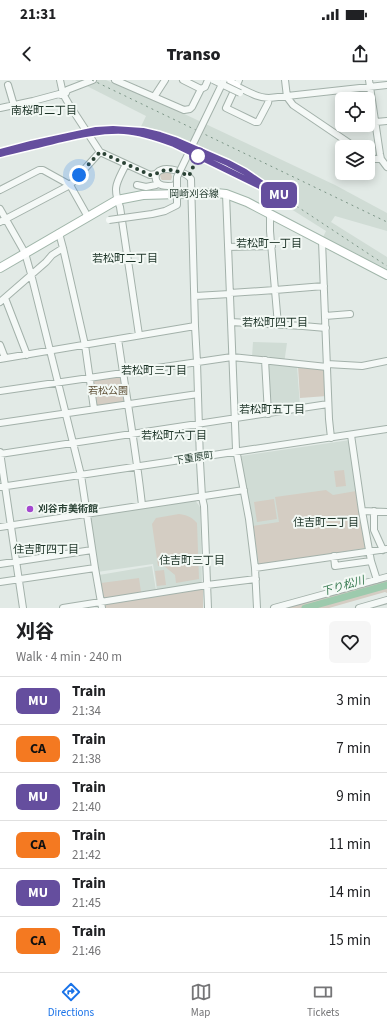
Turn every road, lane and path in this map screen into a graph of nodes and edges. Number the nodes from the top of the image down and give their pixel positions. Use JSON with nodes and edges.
{"nodes":[{"id":1,"x":60,"y":80,"type":"edge"},
{"id":2,"x":86,"y":80,"type":"edge"},
{"id":3,"x":93,"y":80,"type":"edge"},
{"id":4,"x":115,"y":80,"type":"edge"},
{"id":5,"x":165,"y":80,"type":"edge"},
{"id":6,"x":183,"y":80,"type":"edge"},
{"id":7,"x":208,"y":80,"type":"edge"},
{"id":8,"x":213,"y":80,"type":"edge"},
{"id":9,"x":285,"y":80,"type":"edge"},
{"id":10,"x":369,"y":80,"type":"edge"},
{"id":11,"x":224,"y":81,"type":"edge"},
{"id":12,"x":8,"y":85,"type":"dead end"},
{"id":13,"x":238,"y":86,"type":"edge"},
{"id":14,"x":387,"y":86,"type":"edge"},
{"id":15,"x":370,"y":87,"type":"junction"},
{"id":16,"x":63,"y":92,"type":"junction"},
{"id":17,"x":200,"y":92,"type":"junction"},
{"id":18,"x":154,"y":97,"type":"junction"},
{"id":19,"x":287,"y":97,"type":"junction"},
{"id":20,"x":269,"y":98,"type":"junction"},
{"id":21,"x":13,"y":102,"type":"junction"},
{"id":22,"x":0,"y":104,"type":"edge"},
{"id":23,"x":0,"y":108,"type":"edge"},
{"id":24,"x":387,"y":121,"type":"edge"},
{"id":25,"x":376,"y":122,"type":"junction"},
{"id":26,"x":345,"y":140,"type":"edge"},
{"id":27,"x":100,"y":152,"type":"junction"},
{"id":28,"x":387,"y":153,"type":"edge"},
{"id":29,"x":380,"y":156,"type":"junction"},
{"id":30,"x":375,"y":160,"type":"edge"},
{"id":31,"x":126,"y":164,"type":"junction"},
{"id":32,"x":387,"y":167,"type":"edge"},
{"id":33,"x":174,"y":170,"type":"junction"},
{"id":34,"x":144,"y":173,"type":"junction"},
{"id":35,"x":156,"y":174,"type":"junction"},
{"id":36,"x":151,"y":180,"type":"junction"},
{"id":37,"x":70,"y":185,"type":"junction"},
{"id":38,"x":159,"y":186,"type":"junction"},
{"id":39,"x":0,"y":190,"type":"edge"},
{"id":40,"x":192,"y":194,"type":"junction"},
{"id":41,"x":226,"y":194,"type":"junction"},
{"id":42,"x":117,"y":200,"type":"junction"},
{"id":43,"x":0,"y":209,"type":"edge"},
{"id":44,"x":270,"y":214,"type":"junction"},
{"id":45,"x":88,"y":216,"type":"junction"},
{"id":46,"x":109,"y":220,"type":"dead end"},
{"id":47,"x":3,"y":221,"type":"edge"},
{"id":48,"x":59,"y":233,"type":"junction"},
{"id":49,"x":322,"y":241,"type":"junction"},
{"id":50,"x":272,"y":246,"type":"junction"},
{"id":51,"x":228,"y":247,"type":"junction"},
{"id":52,"x":64,"y":248,"type":"junction"},
{"id":53,"x":25,"y":253,"type":"junction"},
{"id":54,"x":0,"y":268,"type":"edge"},
{"id":55,"x":31,"y":274,"type":"junction"},
{"id":56,"x":387,"y":275,"type":"edge"},
{"id":57,"x":324,"y":286,"type":"junction"},
{"id":58,"x":275,"y":290,"type":"junction"},
{"id":59,"x":230,"y":294,"type":"junction"},
{"id":60,"x":195,"y":296,"type":"junction"},
{"id":61,"x":2,"y":300,"type":"edge"},
{"id":62,"x":350,"y":314,"type":"dead end"},
{"id":63,"x":325,"y":316,"type":"junction"},
{"id":64,"x":231,"y":322,"type":"junction"},
{"id":65,"x":278,"y":325,"type":"junction"},
{"id":66,"x":195,"y":326,"type":"junction"},
{"id":67,"x":326,"y":328,"type":"junction"},
{"id":68,"x":139,"y":335,"type":"junction"},
{"id":69,"x":118,"y":339,"type":"junction"},
{"id":70,"x":0,"y":345,"type":"edge"},
{"id":71,"x":85,"y":345,"type":"junction"},
{"id":72,"x":50,"y":351,"type":"junction"},
{"id":73,"x":27,"y":355,"type":"junction"},
{"id":74,"x":232,"y":356,"type":"junction"},
{"id":75,"x":3,"y":359,"type":"edge"},
{"id":76,"x":266,"y":360,"type":"junction"},
{"id":77,"x":387,"y":361,"type":"edge"},
{"id":78,"x":197,"y":362,"type":"junction"},
{"id":79,"x":327,"y":365,"type":"junction"},
{"id":80,"x":123,"y":372,"type":"junction"},
{"id":81,"x":90,"y":377,"type":"junction"},
{"id":82,"x":58,"y":382,"type":"junction"},
{"id":83,"x":0,"y":391,"type":"edge"},
{"id":84,"x":198,"y":394,"type":"junction"},
{"id":85,"x":128,"y":404,"type":"junction"},
{"id":86,"x":328,"y":404,"type":"junction"},
{"id":87,"x":94,"y":409,"type":"junction"},
{"id":88,"x":66,"y":413,"type":"junction"},
{"id":89,"x":268,"y":414,"type":"junction"},
{"id":90,"x":234,"y":419,"type":"junction"},
{"id":91,"x":0,"y":423,"type":"edge"},
{"id":92,"x":199,"y":425,"type":"junction"},
{"id":93,"x":387,"y":429,"type":"edge"},
{"id":94,"x":132,"y":434,"type":"junction"},
{"id":95,"x":351,"y":435,"type":"junction"},
{"id":96,"x":331,"y":438,"type":"junction"},
{"id":97,"x":73,"y":443,"type":"junction"},
{"id":98,"x":237,"y":452,"type":"junction"},
{"id":99,"x":0,"y":453,"type":"edge"},
{"id":100,"x":200,"y":457,"type":"junction"},
{"id":101,"x":138,"y":467,"type":"junction"},
{"id":102,"x":81,"y":475,"type":"junction"},
{"id":103,"x":3,"y":487,"type":"edge"},
{"id":104,"x":244,"y":490,"type":"junction"},
{"id":105,"x":202,"y":497,"type":"junction"},
{"id":106,"x":142,"y":505,"type":"junction"},
{"id":107,"x":362,"y":511,"type":"junction"},
{"id":108,"x":374,"y":511,"type":"junction"},
{"id":109,"x":387,"y":512,"type":"edge"},
{"id":110,"x":87,"y":514,"type":"junction"},
{"id":111,"x":11,"y":525,"type":"junction"},
{"id":112,"x":0,"y":527,"type":"edge"},
{"id":113,"x":385,"y":549,"type":"edge"},
{"id":114,"x":92,"y":550,"type":"junction"},
{"id":115,"x":369,"y":551,"type":"junction"},
{"id":116,"x":334,"y":556,"type":"junction"},
{"id":117,"x":16,"y":561,"type":"junction"},
{"id":118,"x":371,"y":561,"type":"junction"},
{"id":119,"x":0,"y":564,"type":"edge"},
{"id":120,"x":95,"y":568,"type":"junction"},
{"id":121,"x":255,"y":568,"type":"junction"},
{"id":122,"x":387,"y":577,"type":"edge"},
{"id":123,"x":19,"y":579,"type":"junction"},
{"id":124,"x":256,"y":579,"type":"junction"},
{"id":125,"x":377,"y":580,"type":"junction"},
{"id":126,"x":0,"y":582,"type":"edge"},
{"id":127,"x":207,"y":585,"type":"junction"},
{"id":128,"x":387,"y":600,"type":"edge"},
{"id":129,"x":101,"y":605,"type":"edge"},
{"id":130,"x":23,"y":608,"type":"edge"},
{"id":131,"x":63,"y":608,"type":"edge"},
{"id":132,"x":208,"y":608,"type":"edge"},
{"id":133,"x":257,"y":608,"type":"edge"},
{"id":134,"x":274,"y":608,"type":"edge"},
{"id":135,"x":359,"y":608,"type":"edge"}],
"edges":[{"from":1,"to":16,"type":"street"},
{"from":2,"to":16,"type":"street"},
{"from":3,"to":16,"type":"street"},
{"from":4,"to":18,"type":"street"},
{"from":5,"to":18,"type":"street"},
{"from":6,"to":17,"type":"street"},
{"from":7,"to":17,"type":"street"},
{"from":8,"to":11,"type":"street","bridge":true},
{"from":9,"to":19,"type":"street"},
{"from":10,"to":15,"type":"street"},
{"from":11,"to":13,"type":"main road"},
{"from":11,"to":46,"type":"street","bridge":true},
{"from":12,"to":21,"type":"street"},
{"from":13,"to":20,"type":"street"},
{"from":13,"to":20,"type":"street"},
{"from":14,"to":15,"type":"street"},
{"from":15,"to":19,"type":"street"},
{"from":15,"to":25,"type":"street"},
{"from":16,"to":21,"type":"street"},
{"from":16,"to":23,"type":"street"},
{"from":16,"to":27,"type":"street"},
{"from":17,"to":18,"type":"street"},
{"from":19,"to":20,"type":"street"},
{"from":19,"to":26,"type":"street"},
{"from":21,"to":22,"type":"street"},
{"from":24,"to":25,"type":"street"},
{"from":25,"to":29,"type":"street"},
{"from":27,"to":31,"type":"street"},
{"from":27,"to":37,"type":"street"},
{"from":28,"to":29,"type":"street"},
{"from":29,"to":30,"type":"street"},
{"from":29,"to":32,"type":"street"},
{"from":31,"to":34,"type":"street"},
{"from":31,"to":42,"type":"street"},
{"from":33,"to":35,"type":"street"},
{"from":33,"to":38,"type":"street"},
{"from":33,"to":40,"type":"street"},
{"from":34,"to":35,"type":"street"},
{"from":34,"to":36,"type":"street"},
{"from":35,"to":38,"type":"street"},
{"from":36,"to":38,"type":"street"},
{"from":36,"to":38,"type":"street"},
{"from":37,"to":39,"type":"street"},
{"from":37,"to":45,"type":"street"},
{"from":37,"to":47,"type":"street"},
{"from":40,"to":41,"type":"main road","name":"岡崎刈谷線"},
{"from":40,"to":42,"type":"main road","name":"岡崎刈谷線"},
{"from":40,"to":60,"type":"street"},
{"from":41,"to":44,"type":"main road","name":"岡崎刈谷線"},
{"from":41,"to":51,"type":"street"},
{"from":42,"to":45,"type":"main road","name":"岡崎刈谷線"},
{"from":42,"to":68,"type":"street"},
{"from":43,"to":47,"type":"street"},
{"from":44,"to":49,"type":"main road","name":"岡崎刈谷線"},
{"from":44,"to":50,"type":"street"},
{"from":45,"to":48,"type":"main road","name":"岡崎刈谷線"},
{"from":47,"to":53,"type":"street"},
{"from":48,"to":52,"type":"street"},
{"from":48,"to":53,"type":"main road","name":"岡崎刈谷線"},
{"from":49,"to":56,"type":"main road","name":"岡崎刈谷線"},
{"from":49,"to":57,"type":"street"},
{"from":50,"to":51,"type":"street"},
{"from":50,"to":58,"type":"street"},
{"from":51,"to":59,"type":"street"},
{"from":52,"to":55,"type":"street"},
{"from":52,"to":71,"type":"street"},
{"from":53,"to":54,"type":"main road","name":"岡崎刈谷線"},
{"from":53,"to":55,"type":"street"},
{"from":55,"to":61,"type":"street"},
{"from":55,"to":72,"type":"street"},
{"from":57,"to":58,"type":"street"},
{"from":57,"to":63,"type":"street"},
{"from":58,"to":59,"type":"street"},
{"from":58,"to":65,"type":"street"},
{"from":59,"to":60,"type":"street"},
{"from":59,"to":64,"type":"street"},
{"from":60,"to":66,"type":"street"},
{"from":61,"to":73,"type":"street"},
{"from":62,"to":63,"type":"street"},
{"from":63,"to":67,"type":"street"},
{"from":64,"to":65,"type":"street"},
{"from":64,"to":74,"type":"street"},
{"from":65,"to":67,"type":"street"},
{"from":66,"to":68,"type":"street"},
{"from":66,"to":78,"type":"street"},
{"from":67,"to":79,"type":"street"},
{"from":68,"to":69,"type":"street"},
{"from":69,"to":71,"type":"street"},
{"from":69,"to":80,"type":"street"},
{"from":70,"to":75,"type":"street"},
{"from":71,"to":72,"type":"street"},
{"from":71,"to":81,"type":"street"},
{"from":72,"to":73,"type":"street"},
{"from":72,"to":82,"type":"street"},
{"from":73,"to":75,"type":"street"},
{"from":74,"to":76,"type":"street"},
{"from":74,"to":78,"type":"street"},
{"from":74,"to":90,"type":"street"},
{"from":76,"to":79,"type":"street"},
{"from":76,"to":89,"type":"street"},
{"from":77,"to":79,"type":"street"},
{"from":78,"to":80,"type":"street"},
{"from":78,"to":84,"type":"street"},
{"from":79,"to":86,"type":"street"},
{"from":80,"to":81,"type":"street"},
{"from":80,"to":85,"type":"street"},
{"from":81,"to":82,"type":"street"},
{"from":81,"to":87,"type":"street"},
{"from":82,"to":83,"type":"street"},
{"from":82,"to":88,"type":"street"},
{"from":84,"to":85,"type":"street"},
{"from":84,"to":92,"type":"street"},
{"from":85,"to":87,"type":"street"},
{"from":85,"to":94,"type":"street"},
{"from":86,"to":89,"type":"street"},
{"from":86,"to":96,"type":"street"},
{"from":87,"to":88,"type":"street"},
{"from":88,"to":91,"type":"street"},
{"from":88,"to":97,"type":"street"},
{"from":89,"to":90,"type":"street"},
{"from":90,"to":92,"type":"street"},
{"from":90,"to":98,"type":"street"},
{"from":92,"to":94,"type":"street"},
{"from":92,"to":100,"type":"street"},
{"from":93,"to":95,"type":"street","name":"下重原町"},
{"from":94,"to":97,"type":"street"},
{"from":94,"to":101,"type":"street"},
{"from":95,"to":96,"type":"street","name":"下重原町"},
{"from":95,"to":107,"type":"street"},
{"from":96,"to":98,"type":"street","name":"下重原町"},
{"from":97,"to":99,"type":"street"},
{"from":97,"to":102,"type":"street"},
{"from":98,"to":100,"type":"street","name":"下重原町"},
{"from":98,"to":104,"type":"street"},
{"from":99,"to":103,"type":"street"},
{"from":100,"to":101,"type":"street","name":"下重原町"},
{"from":100,"to":105,"type":"street"},
{"from":101,"to":102,"type":"street","name":"下重原町"},
{"from":101,"to":106,"type":"street"},
{"from":102,"to":103,"type":"street","name":"下重原町"},
{"from":102,"to":110,"type":"street"},
{"from":103,"to":111,"type":"street"},
{"from":104,"to":105,"type":"street"},
{"from":104,"to":121,"type":"street"},
{"from":105,"to":106,"type":"street"},
{"from":105,"to":127,"type":"street"},
{"from":106,"to":110,"type":"street"},
{"from":107,"to":108,"type":"street"},
{"from":107,"to":115,"type":"street"},
{"from":108,"to":109,"type":"street"},
{"from":108,"to":113,"type":"street"},
{"from":110,"to":111,"type":"street"},
{"from":110,"to":114,"type":"street"},
{"from":111,"to":112,"type":"street"},
{"from":111,"to":117,"type":"street"},
{"from":113,"to":115,"type":"street"},
{"from":114,"to":117,"type":"street"},
{"from":114,"to":120,"type":"street"},
{"from":115,"to":116,"type":"street"},
{"from":115,"to":118,"type":"street"},
{"from":116,"to":118,"type":"street"},
{"from":116,"to":121,"type":"street"},
{"from":117,"to":119,"type":"street"},
{"from":117,"to":123,"type":"street"},
{"from":118,"to":125,"type":"street"},
{"from":120,"to":123,"type":"street"},
{"from":120,"to":129,"type":"street"},
{"from":121,"to":124,"type":"street"},
{"from":122,"to":125,"type":"street"},
{"from":123,"to":126,"type":"street"},
{"from":123,"to":130,"type":"street"},
{"from":124,"to":127,"type":"street"},
{"from":124,"to":133,"type":"street"},
{"from":125,"to":134,"type":"street"},
{"from":127,"to":129,"type":"street"},
{"from":127,"to":132,"type":"street"},
{"from":128,"to":135,"type":"street"},
{"from":129,"to":131,"type":"street"}]}
